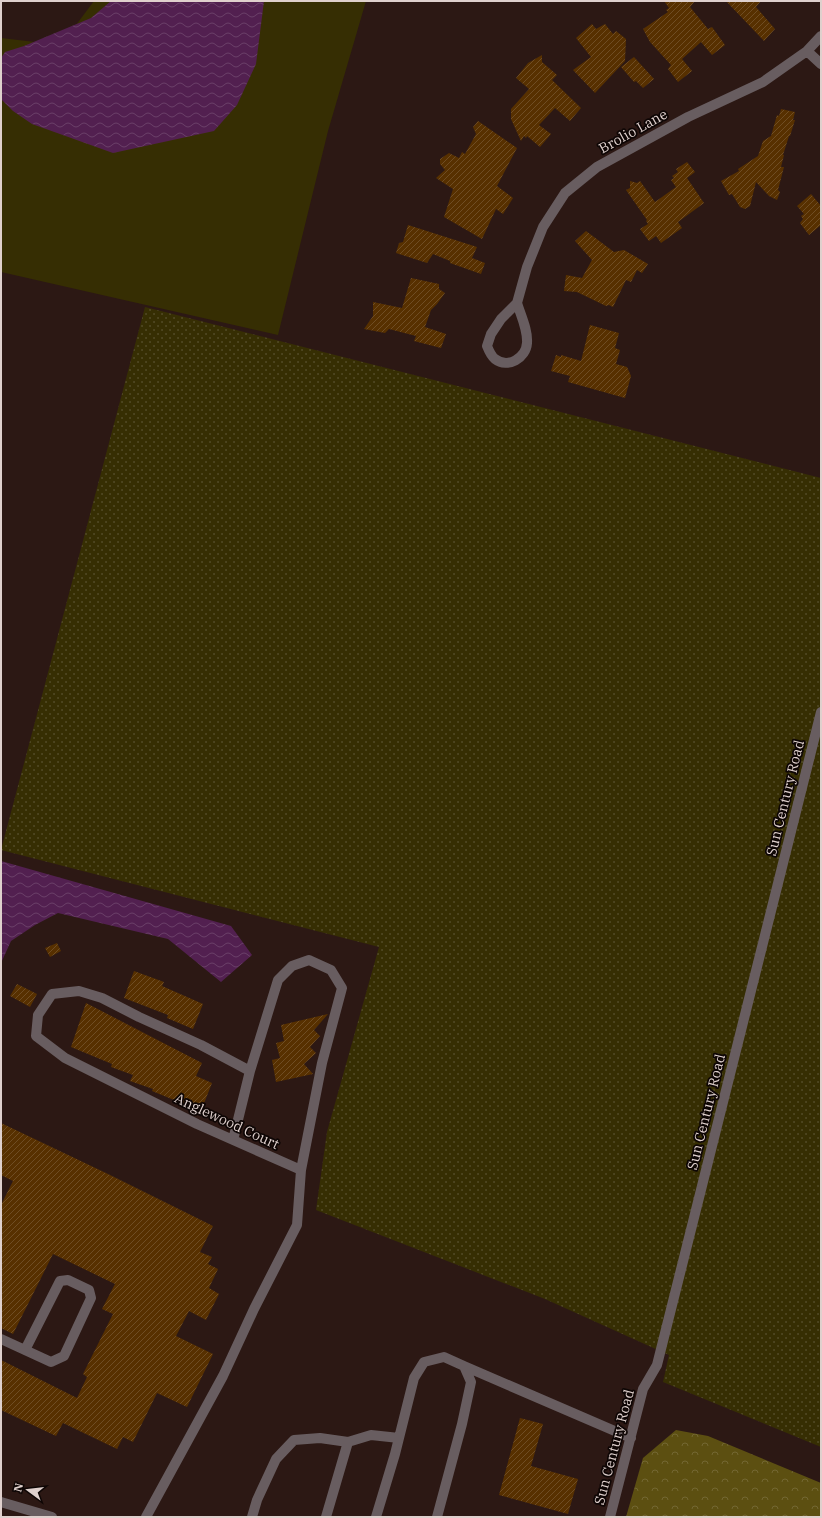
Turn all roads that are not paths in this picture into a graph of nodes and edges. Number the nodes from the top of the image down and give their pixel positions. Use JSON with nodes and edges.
{"nodes":[{"id":1,"x":821,"y":36,"type":"edge"},
{"id":2,"x":807,"y":51,"type":"junction"},
{"id":3,"x":821,"y":64,"type":"edge"},
{"id":4,"x":517,"y":304,"type":"junction"},
{"id":5,"x":821,"y":712,"type":"edge"},
{"id":6,"x":250,"y":1071,"type":"junction"},
{"id":7,"x":233,"y":1140,"type":"junction"},
{"id":8,"x":301,"y":1170,"type":"junction"},
{"id":9,"x":1,"y":1339,"type":"edge"},
{"id":10,"x":25,"y":1350,"type":"junction"},
{"id":11,"x":464,"y":1366,"type":"junction"},
{"id":12,"x":399,"y":1438,"type":"junction"},
{"id":13,"x":631,"y":1438,"type":"junction"},
{"id":14,"x":348,"y":1442,"type":"junction"},
{"id":15,"x":1,"y":1502,"type":"edge"},
{"id":16,"x":52,"y":1517,"type":"edge"},
{"id":17,"x":146,"y":1517,"type":"edge"},
{"id":18,"x":252,"y":1517,"type":"edge"},
{"id":19,"x":326,"y":1517,"type":"edge"},
{"id":20,"x":376,"y":1517,"type":"edge"},
{"id":21,"x":437,"y":1517,"type":"edge"},
{"id":22,"x":610,"y":1517,"type":"edge"}],
"edges":[{"from":1,"to":2,"type":"street","name":"Brolio Lane"},
{"from":2,"to":3,"type":"street"},
{"from":2,"to":4,"type":"street","name":"Brolio Lane"},
{"from":4,"to":4,"type":"street"},
{"from":5,"to":13,"type":"street","name":"Sun Century Road"},
{"from":6,"to":7,"type":"street"},
{"from":6,"to":7,"type":"street","name":"Anglewood Court"},
{"from":6,"to":8,"type":"street"},
{"from":7,"to":8,"type":"street","name":"Anglewood Court"},
{"from":8,"to":17,"type":"street"},
{"from":9,"to":10,"type":"street"},
{"from":10,"to":10,"type":"street"},
{"from":11,"to":12,"type":"street"},
{"from":11,"to":13,"type":"street"},
{"from":11,"to":21,"type":"street"},
{"from":12,"to":14,"type":"street"},
{"from":12,"to":20,"type":"street"},
{"from":13,"to":22,"type":"street","name":"Sun Century Road"},
{"from":14,"to":18,"type":"street"},
{"from":14,"to":19,"type":"street"},
{"from":15,"to":16,"type":"street"}]}
